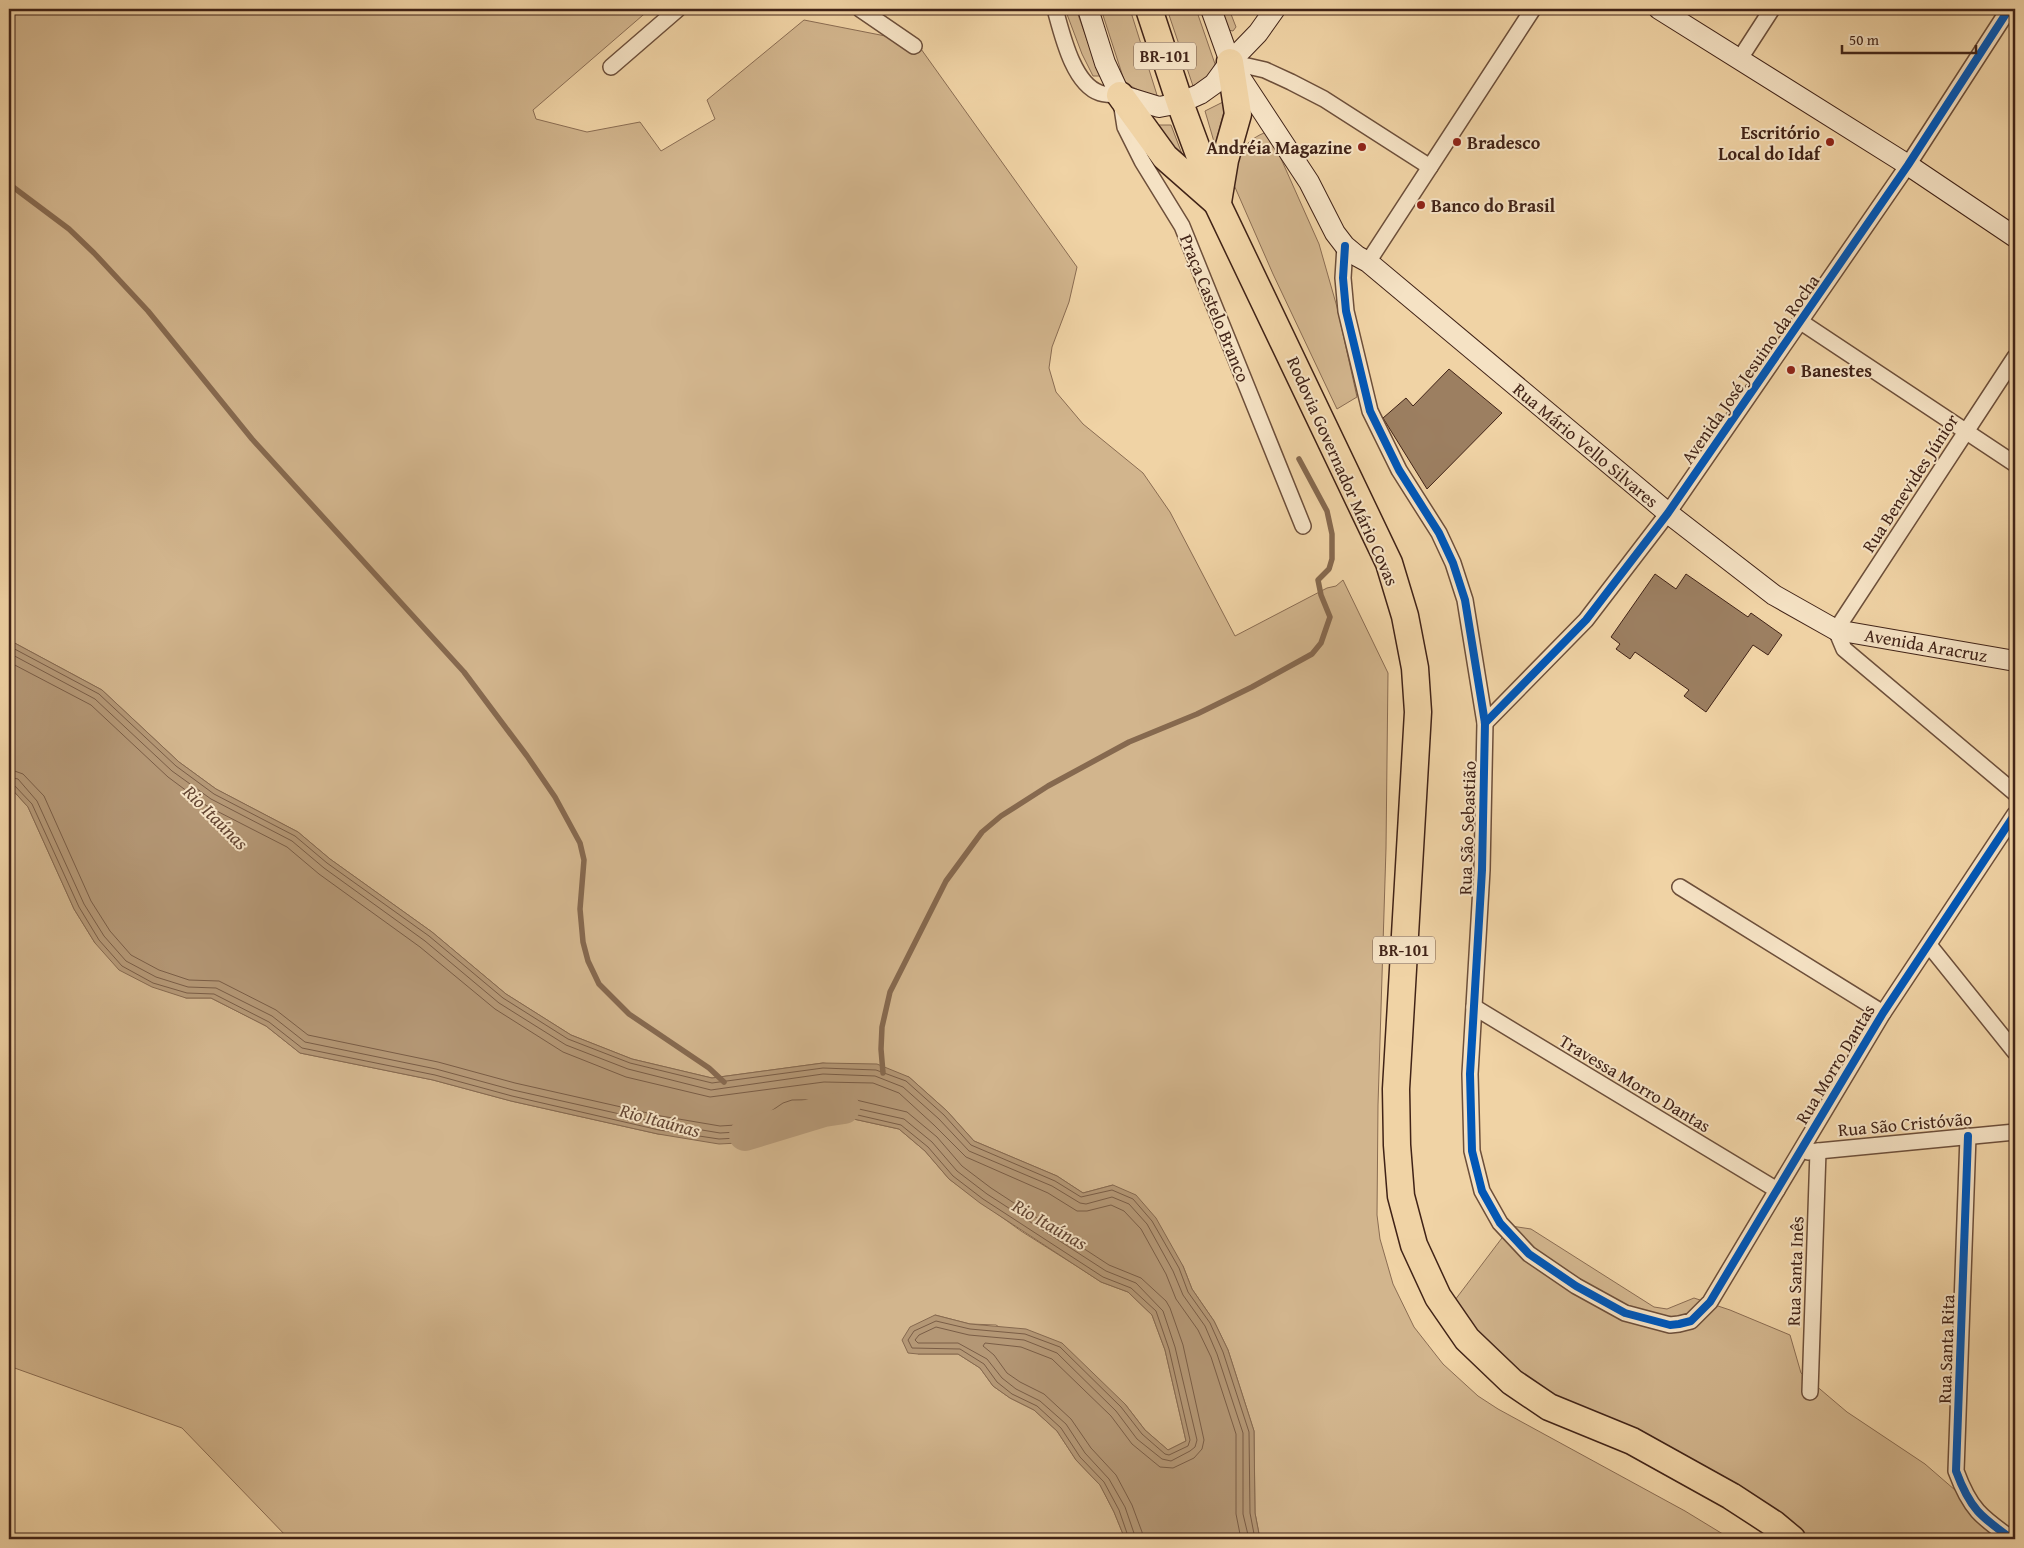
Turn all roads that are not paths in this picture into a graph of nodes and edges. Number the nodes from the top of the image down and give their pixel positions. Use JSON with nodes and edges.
{"nodes":[{"id":1,"x":678,"y":9,"type":"edge"},
{"id":2,"x":860,"y":9,"type":"edge"},
{"id":3,"x":1055,"y":9,"type":"edge"},
{"id":4,"x":1088,"y":9,"type":"edge"},
{"id":5,"x":1149,"y":9,"type":"edge"},
{"id":6,"x":1211,"y":9,"type":"edge"},
{"id":7,"x":1275,"y":9,"type":"edge"},
{"id":8,"x":1533,"y":9,"type":"edge"},
{"id":9,"x":1659,"y":9,"type":"edge"},
{"id":10,"x":1772,"y":9,"type":"edge"},
{"id":11,"x":2008,"y":9,"type":"edge"},
{"id":12,"x":914,"y":46,"type":"dead end"},
{"id":13,"x":1739,"y":60,"type":"junction"},
{"id":14,"x":1230,"y":62,"type":"junction"},
{"id":15,"x":612,"y":67,"type":"dead end"},
{"id":16,"x":1120,"y":95,"type":"junction"},
{"id":17,"x":1180,"y":104,"type":"junction"},
{"id":18,"x":1908,"y":165,"type":"junction"},
{"id":19,"x":1430,"y":167,"type":"junction"},
{"id":20,"x":1218,"y":203,"type":"junction"},
{"id":21,"x":2015,"y":237,"type":"edge"},
{"id":22,"x":1345,"y":246,"type":"junction"},
{"id":23,"x":1368,"y":262,"type":"junction"},
{"id":24,"x":1801,"y":322,"type":"junction"},
{"id":25,"x":2015,"y":357,"type":"edge"},
{"id":26,"x":1967,"y":430,"type":"junction"},
{"id":27,"x":2015,"y":464,"type":"edge"},
{"id":28,"x":1668,"y":514,"type":"junction"},
{"id":29,"x":1303,"y":526,"type":"dead end"},
{"id":30,"x":1836,"y":630,"type":"junction"},
{"id":31,"x":2015,"y":661,"type":"edge"},
{"id":32,"x":1485,"y":723,"type":"junction"},
{"id":33,"x":2015,"y":793,"type":"edge"},
{"id":34,"x":2015,"y":814,"type":"edge"},
{"id":35,"x":1680,"y":887,"type":"dead end"},
{"id":36,"x":1929,"y":945,"type":"junction"},
{"id":37,"x":1474,"y":1007,"type":"junction"},
{"id":38,"x":1883,"y":1013,"type":"junction"},
{"id":39,"x":2015,"y":1052,"type":"edge"},
{"id":40,"x":2015,"y":1132,"type":"edge"},
{"id":41,"x":1968,"y":1136,"type":"junction"},
{"id":42,"x":1818,"y":1151,"type":"junction"},
{"id":43,"x":1799,"y":1152,"type":"junction"},
{"id":44,"x":1777,"y":1190,"type":"junction"},
{"id":45,"x":1679,"y":1324,"type":"joint"},
{"id":46,"x":1810,"y":1392,"type":"dead end"},
{"id":47,"x":1792,"y":1539,"type":"edge"},
{"id":48,"x":2012,"y":1539,"type":"edge"}],
"edges":[{"from":1,"to":15,"type":"street"},
{"from":2,"to":12,"type":"street"},
{"from":3,"to":16,"type":"street"},
{"from":4,"to":16,"type":"main road","name":"Praça Castelo Branco"},
{"from":5,"to":17,"type":"highway","name":"Rodovia Governador Mário Covas","number":"BR-101"},
{"from":6,"to":14,"type":"main road"},
{"from":7,"to":14,"type":"main road"},
{"from":8,"to":19,"type":"street"},
{"from":9,"to":13,"type":"main road"},
{"from":10,"to":13,"type":"street"},
{"from":11,"to":18,"type":"street","name":"Avenida José Jesuino da Rocha"},
{"from":13,"to":18,"type":"main road"},
{"from":14,"to":17,"type":"main road"},
{"from":14,"to":19,"type":"street"},
{"from":14,"to":20,"type":"highway"},
{"from":14,"to":22,"type":"main road"},
{"from":16,"to":17,"type":"main road"},
{"from":16,"to":20,"type":"highway"},
{"from":16,"to":29,"type":"street","name":"Praça Castelo Branco"},
{"from":17,"to":20,"type":"highway","name":"Rodovia Governador Mário Covas","number":"BR-101"},
{"from":18,"to":21,"type":"main road"},
{"from":18,"to":24,"type":"street","name":"Avenida José Jesuino da Rocha"},
{"from":19,"to":23,"type":"street"},
{"from":20,"to":47,"type":"highway","name":"Rodovia Governador Mário Covas","number":"BR-101"},
{"from":22,"to":23,"type":"main road"},
{"from":22,"to":32,"type":"street","name":"Rua São Sebastião"},
{"from":23,"to":28,"type":"main road","name":"Rua Mário Vello Silvares"},
{"from":24,"to":26,"type":"street"},
{"from":24,"to":28,"type":"street","name":"Avenida José Jesuino da Rocha"},
{"from":25,"to":26,"type":"street","name":"Rua Benevides Júnior"},
{"from":26,"to":27,"type":"street"},
{"from":26,"to":30,"type":"street","name":"Rua Benevides Júnior"},
{"from":28,"to":30,"type":"main road","name":"Rua Mário Vello Silvares"},
{"from":28,"to":32,"type":"street","name":"Avenida José Jesuino da Rocha"},
{"from":30,"to":31,"type":"main road","name":"Avenida Aracruz"},
{"from":30,"to":33,"type":"street"},
{"from":32,"to":37,"type":"street","name":"Rua São Sebastião"},
{"from":34,"to":36,"type":"street","name":"Rua Morro Dantas"},
{"from":35,"to":38,"type":"street"},
{"from":36,"to":38,"type":"street","name":"Rua Morro Dantas"},
{"from":36,"to":39,"type":"street"},
{"from":37,"to":44,"type":"street","name":"Travessa Morro Dantas"},
{"from":37,"to":45,"type":"street","name":"Rua São Sebastião"},
{"from":38,"to":43,"type":"street","name":"Rua Morro Dantas"},
{"from":40,"to":41,"type":"street","name":"Rua São Cristóvão"},
{"from":41,"to":42,"type":"street","name":"Rua São Cristóvão"},
{"from":41,"to":48,"type":"street","name":"Rua Santa Rita"},
{"from":42,"to":43,"type":"street","name":"Rua São Cristóvão"},
{"from":42,"to":46,"type":"street","name":"Rua Santa Inês"},
{"from":43,"to":44,"type":"street","name":"Rua Morro Dantas"},
{"from":44,"to":45,"type":"street","name":"Rua Morro Dantas"}]}
